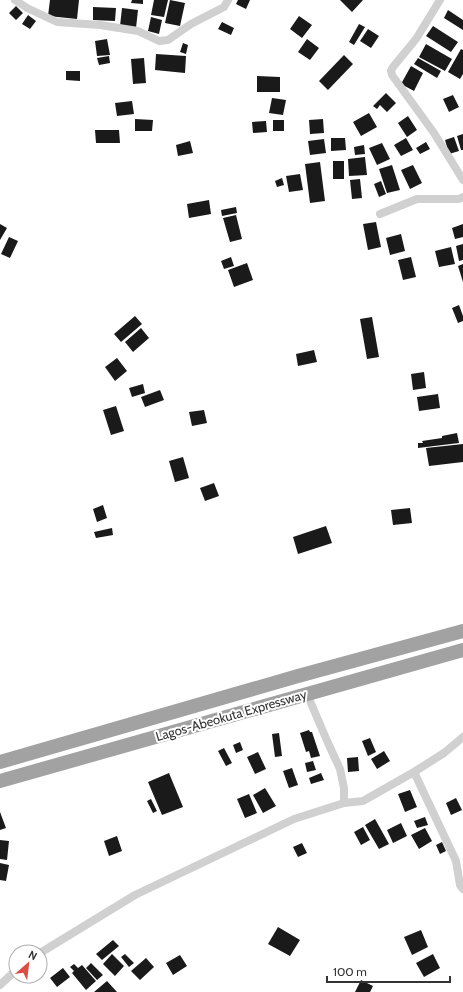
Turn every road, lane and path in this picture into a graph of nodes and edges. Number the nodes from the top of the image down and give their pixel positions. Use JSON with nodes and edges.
{"nodes":[{"id":1,"x":15,"y":0,"type":"edge"},
{"id":2,"x":228,"y":0,"type":"edge"},
{"id":3,"x":440,"y":0,"type":"edge"},
{"id":4,"x":463,"y":180,"type":"edge"},
{"id":5,"x":463,"y":197,"type":"edge"},
{"id":6,"x":380,"y":214,"type":"dead end"},
{"id":7,"x":463,"y":631,"type":"edge"},
{"id":8,"x":463,"y":650,"type":"edge"},
{"id":9,"x":307,"y":694,"type":"junction"},
{"id":10,"x":463,"y":737,"type":"edge"},
{"id":11,"x":0,"y":762,"type":"edge"},
{"id":12,"x":414,"y":772,"type":"junction"},
{"id":13,"x":0,"y":781,"type":"edge"},
{"id":14,"x":344,"y":803,"type":"junction"},
{"id":15,"x":463,"y":889,"type":"edge"},
{"id":16,"x":48,"y":948,"type":"edge"},
{"id":17,"x":8,"y":978,"type":"edge"},
{"id":18,"x":0,"y":985,"type":"edge"}],
"edges":[{"from":1,"to":2,"type":"street"},
{"from":3,"to":4,"type":"street"},
{"from":5,"to":6,"type":"street"},
{"from":7,"to":11,"type":"highway","name":"Lagos-Abeokuta Expressway"},
{"from":8,"to":9,"type":"highway","name":"Lagos-Abeokuta Expressway"},
{"from":9,"to":13,"type":"highway","name":"Lagos-Abeokuta Expressway"},
{"from":9,"to":14,"type":"street"},
{"from":10,"to":12,"type":"street"},
{"from":12,"to":14,"type":"street"},
{"from":12,"to":15,"type":"street"},
{"from":14,"to":16,"type":"street"},
{"from":17,"to":18,"type":"street"}]}
